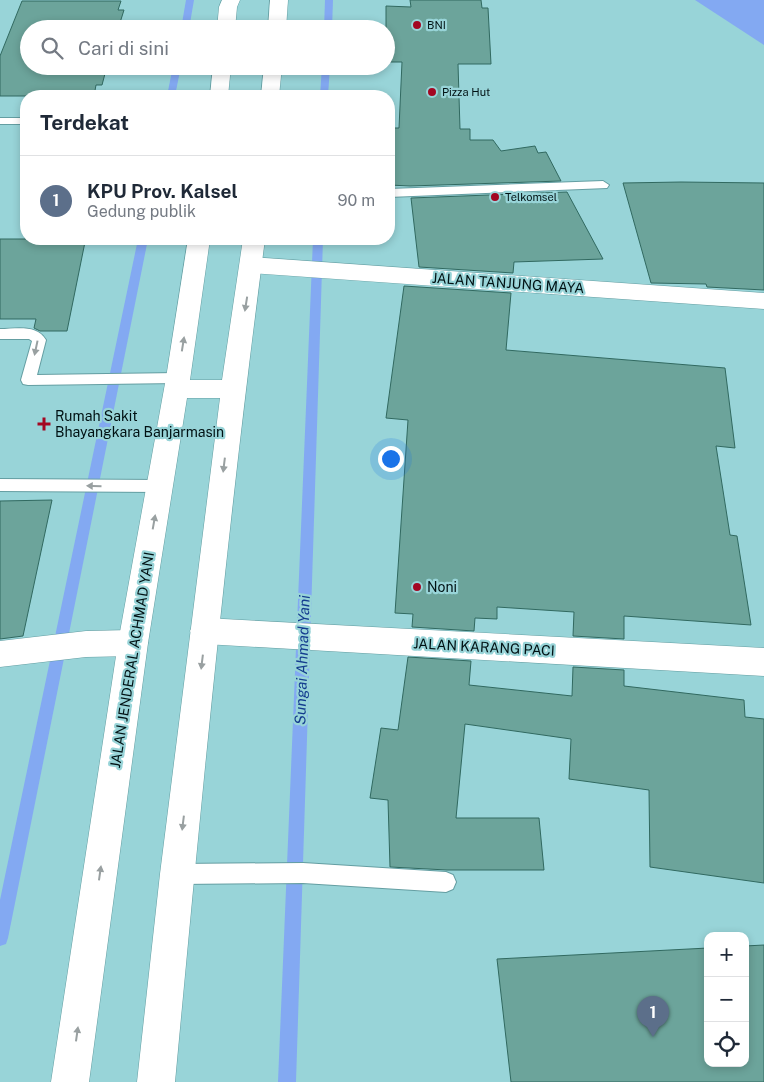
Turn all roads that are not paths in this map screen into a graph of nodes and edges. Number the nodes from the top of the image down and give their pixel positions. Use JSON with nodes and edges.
{"nodes":[{"id":1,"x":231,"y":0,"type":"edge"},
{"id":2,"x":279,"y":0,"type":"edge"},
{"id":3,"x":227,"y":20,"type":"edge"},
{"id":4,"x":278,"y":20,"type":"edge"},
{"id":5,"x":221,"y":75,"type":"edge"},
{"id":6,"x":272,"y":75,"type":"edge"},
{"id":7,"x":220,"y":90,"type":"edge"},
{"id":8,"x":271,"y":90,"type":"edge"},
{"id":9,"x":0,"y":121,"type":"edge"},
{"id":10,"x":20,"y":121,"type":"edge"},
{"id":11,"x":603,"y":185,"type":"dead end"},
{"id":12,"x":395,"y":193,"type":"edge"},
{"id":13,"x":198,"y":245,"type":"edge"},
{"id":14,"x":253,"y":252,"type":"edge"},
{"id":15,"x":764,"y":301,"type":"edge"},
{"id":16,"x":0,"y":334,"type":"edge"},
{"id":17,"x":177,"y":384,"type":"junction"},
{"id":18,"x":233,"y":390,"type":"junction"},
{"id":19,"x":0,"y":485,"type":"edge"},
{"id":20,"x":160,"y":486,"type":"junction"},
{"id":21,"x":205,"y":631,"type":"junction"},
{"id":22,"x":133,"y":643,"type":"junction"},
{"id":23,"x":2,"y":654,"type":"edge"},
{"id":24,"x":764,"y":662,"type":"edge"},
{"id":25,"x":177,"y":874,"type":"junction"},
{"id":26,"x":446,"y":882,"type":"dead end"},
{"id":27,"x":70,"y":1082,"type":"edge"},
{"id":28,"x":156,"y":1082,"type":"edge"}],
"edges":[{"from":1,"to":3,"type":"main road"},
{"from":2,"to":4,"type":"main road"},
{"from":5,"to":7,"type":"main road"},
{"from":6,"to":8,"type":"main road"},
{"from":9,"to":10,"type":"lane"},
{"from":11,"to":12,"type":"lane"},
{"from":17,"to":13,"type":"main road","name":"JALAN JENDERAL ACHMAD YANI","one_way":true},
{"from":14,"to":15,"type":"main road","name":"JALAN TANJUNG MAYA"},
{"from":14,"to":18,"type":"main road","one_way":true},
{"from":16,"to":17,"type":"lane","one_way":true},
{"from":17,"to":18,"type":"main road"},
{"from":17,"to":20,"type":"main road","name":"JALAN JENDERAL ACHMAD YANI"},
{"from":18,"to":21,"type":"main road","one_way":true},
{"from":20,"to":19,"type":"lane","one_way":true},
{"from":22,"to":20,"type":"main road","name":"JALAN JENDERAL ACHMAD YANI","one_way":true},
{"from":21,"to":24,"type":"main road","name":"JALAN KARANG PACI"},
{"from":21,"to":25,"type":"main road","one_way":true},
{"from":22,"to":23,"type":"main road"},
{"from":27,"to":22,"type":"main road","name":"JALAN JENDERAL ACHMAD YANI","one_way":true},
{"from":25,"to":26,"type":"lane"},
{"from":25,"to":28,"type":"main road"}]}
